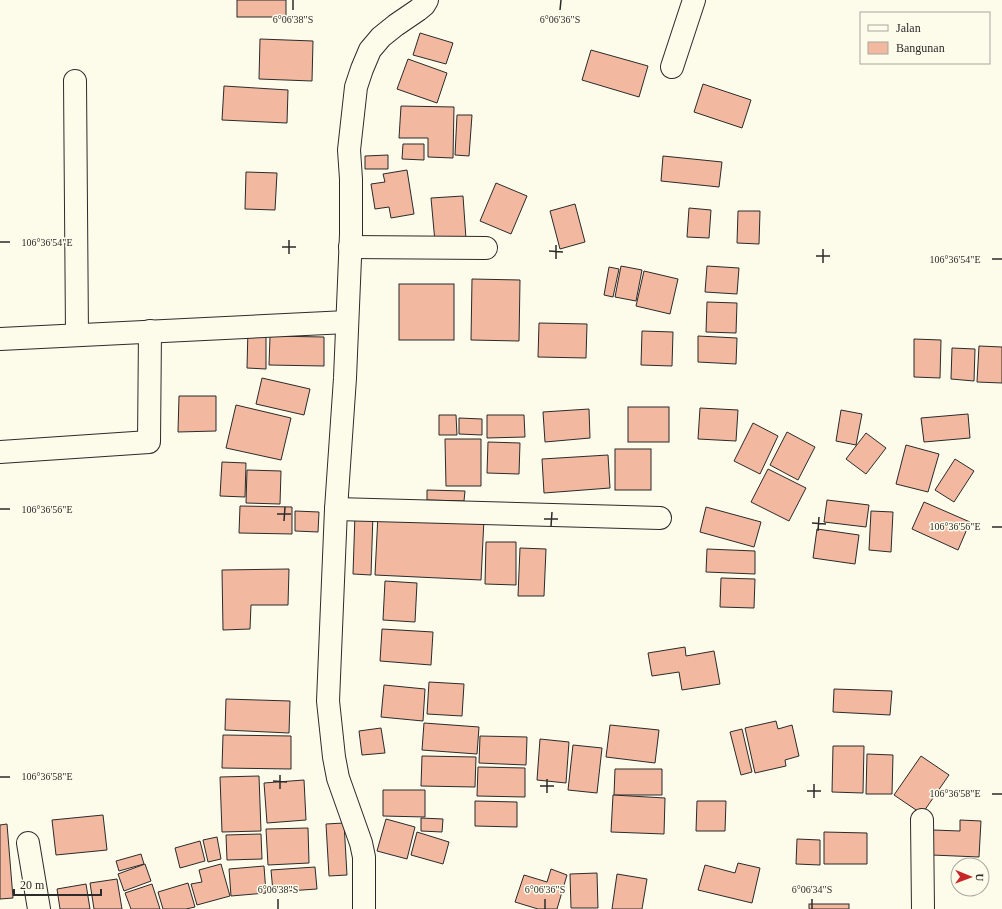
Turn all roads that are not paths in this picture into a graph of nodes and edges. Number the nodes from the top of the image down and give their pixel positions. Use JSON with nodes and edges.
{"nodes":[{"id":1,"x":427,"y":0,"type":"edge"},
{"id":2,"x":694,"y":0,"type":"edge"},
{"id":3,"x":672,"y":67,"type":"dead end"},
{"id":4,"x":75,"y":80,"type":"dead end"},
{"id":5,"x":350,"y":246,"type":"junction"},
{"id":6,"x":486,"y":248,"type":"dead end"},
{"id":7,"x":347,"y":322,"type":"junction"},
{"id":8,"x":150,"y":331,"type":"junction"},
{"id":9,"x":77,"y":335,"type":"junction"},
{"id":10,"x":0,"y":339,"type":"edge"},
{"id":11,"x":0,"y":452,"type":"edge"},
{"id":12,"x":336,"y":509,"type":"junction"},
{"id":13,"x":660,"y":518,"type":"dead end"},
{"id":14,"x":922,"y":820,"type":"dead end"},
{"id":15,"x":28,"y":843,"type":"dead end"},
{"id":16,"x":39,"y":909,"type":"edge"},
{"id":17,"x":364,"y":909,"type":"edge"},
{"id":18,"x":923,"y":909,"type":"edge"}],
"edges":[{"from":1,"to":5,"type":"street"},
{"from":2,"to":3,"type":"street"},
{"from":4,"to":9,"type":"street"},
{"from":5,"to":6,"type":"street"},
{"from":5,"to":7,"type":"street"},
{"from":7,"to":8,"type":"street"},
{"from":7,"to":12,"type":"street"},
{"from":8,"to":9,"type":"street"},
{"from":8,"to":11,"type":"street"},
{"from":9,"to":10,"type":"street"},
{"from":12,"to":13,"type":"street"},
{"from":12,"to":17,"type":"street"},
{"from":14,"to":18,"type":"street"},
{"from":15,"to":16,"type":"street"}]}
